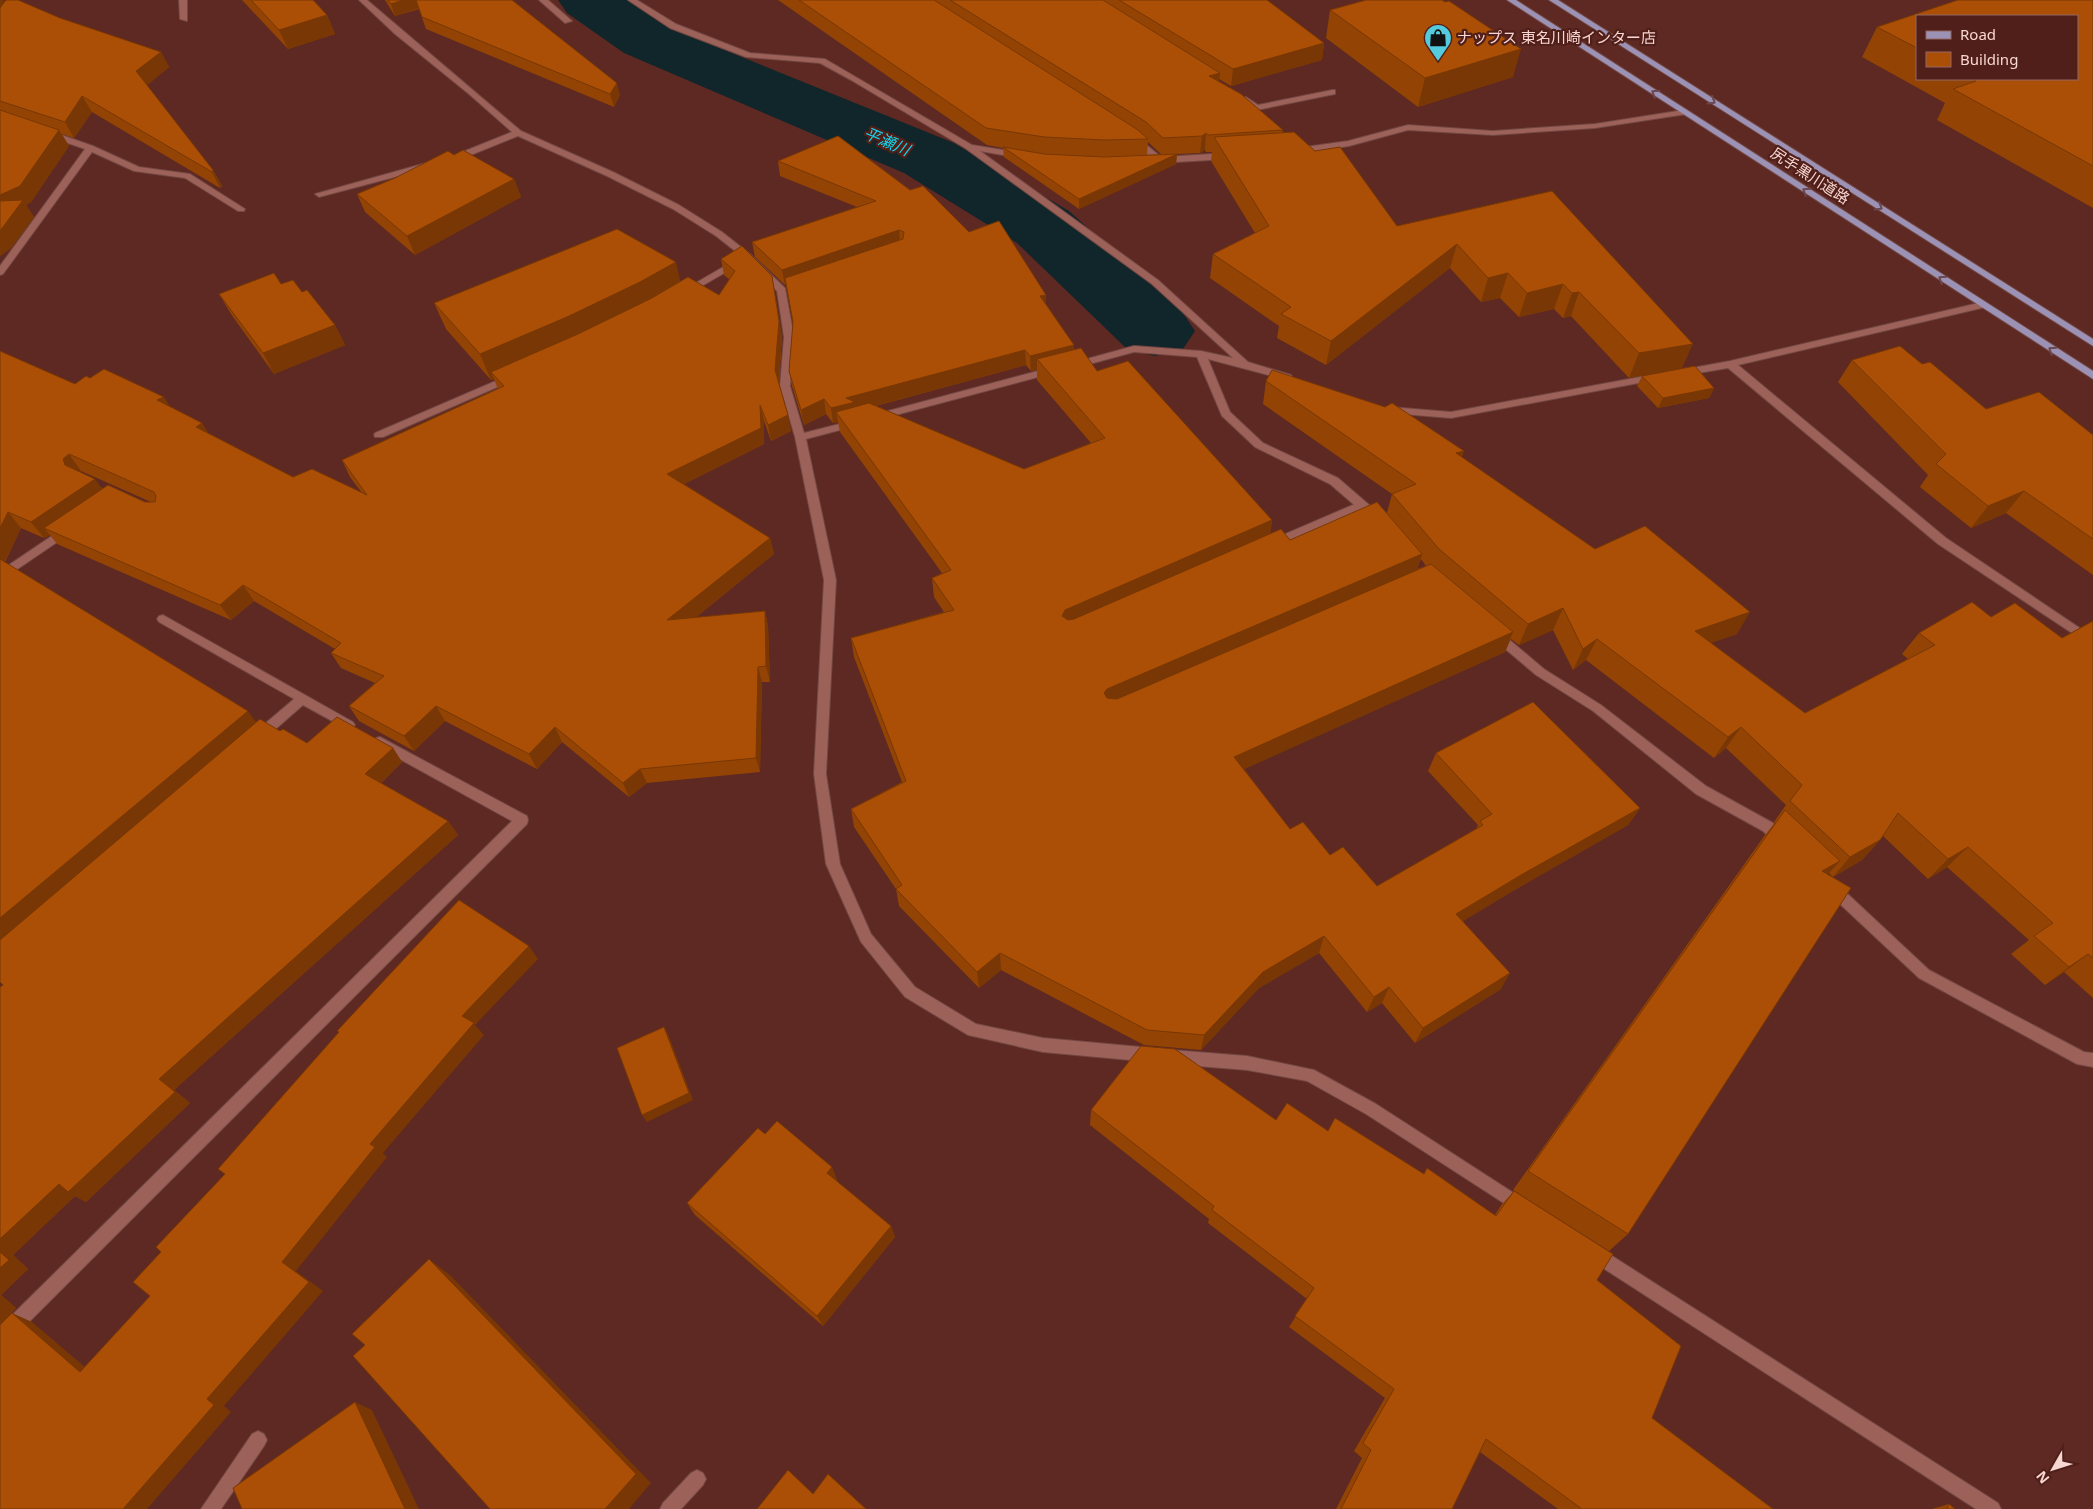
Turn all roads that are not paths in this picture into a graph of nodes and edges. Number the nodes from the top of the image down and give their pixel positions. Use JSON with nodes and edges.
{"nodes":[{"id":1,"x":182,"y":0,"type":"edge"},
{"id":2,"x":363,"y":0,"type":"edge"},
{"id":3,"x":542,"y":0,"type":"edge"},
{"id":4,"x":632,"y":0,"type":"edge"},
{"id":5,"x":1511,"y":0,"type":"edge"},
{"id":6,"x":1553,"y":0,"type":"edge"},
{"id":7,"x":184,"y":19,"type":"dead end"},
{"id":8,"x":568,"y":22,"type":"dead end"},
{"id":9,"x":1232,"y":92,"type":"edge"},
{"id":10,"x":1332,"y":92,"type":"dead end"},
{"id":11,"x":1684,"y":112,"type":"junction"},
{"id":12,"x":45,"y":132,"type":"edge"},
{"id":13,"x":518,"y":133,"type":"junction"},
{"id":14,"x":1125,"y":133,"type":"edge"},
{"id":15,"x":968,"y":146,"type":"junction"},
{"id":16,"x":90,"y":148,"type":"junction"},
{"id":17,"x":1287,"y":152,"type":"edge"},
{"id":18,"x":1238,"y":155,"type":"edge"},
{"id":19,"x":1025,"y":156,"type":"edge"},
{"id":20,"x":443,"y":161,"type":"edge"},
{"id":21,"x":433,"y":164,"type":"edge"},
{"id":22,"x":319,"y":194,"type":"dead end"},
{"id":23,"x":241,"y":209,"type":"dead end"},
{"id":24,"x":747,"y":256,"type":"junction"},
{"id":25,"x":0,"y":272,"type":"edge"},
{"id":26,"x":675,"y":298,"type":"edge"},
{"id":27,"x":1983,"y":306,"type":"junction"},
{"id":28,"x":2093,"y":343,"type":"edge"},
{"id":29,"x":1201,"y":354,"type":"junction"},
{"id":30,"x":1245,"y":364,"type":"junction"},
{"id":31,"x":1730,"y":364,"type":"junction"},
{"id":32,"x":525,"y":371,"type":"edge"},
{"id":33,"x":2093,"y":376,"type":"edge"},
{"id":34,"x":1301,"y":381,"type":"edge"},
{"id":35,"x":1384,"y":408,"type":"edge"},
{"id":36,"x":379,"y":434,"type":"dead end"},
{"id":37,"x":800,"y":437,"type":"junction"},
{"id":38,"x":1362,"y":505,"type":"junction"},
{"id":39,"x":79,"y":521,"type":"edge"},
{"id":40,"x":1389,"y":531,"type":"edge"},
{"id":41,"x":1265,"y":548,"type":"edge"},
{"id":42,"x":0,"y":577,"type":"edge"},
{"id":43,"x":163,"y":619,"type":"dead end"},
{"id":44,"x":1487,"y":627,"type":"edge"},
{"id":45,"x":2093,"y":643,"type":"edge"},
{"id":46,"x":302,"y":700,"type":"junction"},
{"id":47,"x":249,"y":744,"type":"edge"},
{"id":48,"x":1789,"y":847,"type":"edge"},
{"id":49,"x":1824,"y":880,"type":"edge"},
{"id":50,"x":2093,"y":1060,"type":"edge"},
{"id":51,"x":1530,"y":1212,"type":"edge"},
{"id":52,"x":1581,"y":1244,"type":"edge"},
{"id":53,"x":0,"y":1339,"type":"edge"},
{"id":54,"x":258,"y":1440,"type":"dead end"},
{"id":55,"x":697,"y":1479,"type":"dead end"},
{"id":56,"x":210,"y":1509,"type":"edge"},
{"id":57,"x":669,"y":1509,"type":"edge"},
{"id":58,"x":1992,"y":1509,"type":"edge"}],
"edges":[{"from":1,"to":7,"type":"street"},
{"from":2,"to":13,"type":"street"},
{"from":3,"to":8,"type":"street"},
{"from":4,"to":15,"type":"street"},
{"from":11,"to":5,"type":"main road","name":"尻手黒川道路","one_way":true},
{"from":6,"to":28,"type":"main road","name":"尻手黒川道路","one_way":true},
{"from":9,"to":10,"type":"street"},
{"from":11,"to":17,"type":"street"},
{"from":27,"to":11,"type":"main road","name":"尻手黒川道路","one_way":true},
{"from":12,"to":16,"type":"street"},
{"from":13,"to":20,"type":"street"},
{"from":13,"to":24,"type":"street"},
{"from":14,"to":18,"type":"street"},
{"from":15,"to":19,"type":"street"},
{"from":15,"to":30,"type":"street"},
{"from":16,"to":23,"type":"street"},
{"from":16,"to":25,"type":"street"},
{"from":21,"to":22,"type":"street"},
{"from":24,"to":26,"type":"street"},
{"from":24,"to":37,"type":"street"},
{"from":27,"to":31,"type":"street"},
{"from":33,"to":27,"type":"main road","name":"尻手黒川道路","one_way":true},
{"from":29,"to":30,"type":"street"},
{"from":29,"to":37,"type":"street"},
{"from":29,"to":38,"type":"street"},
{"from":30,"to":34,"type":"street"},
{"from":31,"to":35,"type":"street"},
{"from":31,"to":45,"type":"street"},
{"from":32,"to":36,"type":"street"},
{"from":37,"to":51,"type":"street"},
{"from":38,"to":40,"type":"street"},
{"from":38,"to":41,"type":"street"},
{"from":39,"to":42,"type":"street"},
{"from":43,"to":46,"type":"street"},
{"from":44,"to":48,"type":"street"},
{"from":46,"to":47,"type":"street"},
{"from":46,"to":53,"type":"street"},
{"from":49,"to":50,"type":"street"},
{"from":52,"to":58,"type":"street"},
{"from":54,"to":56,"type":"street"},
{"from":55,"to":57,"type":"street"}]}
